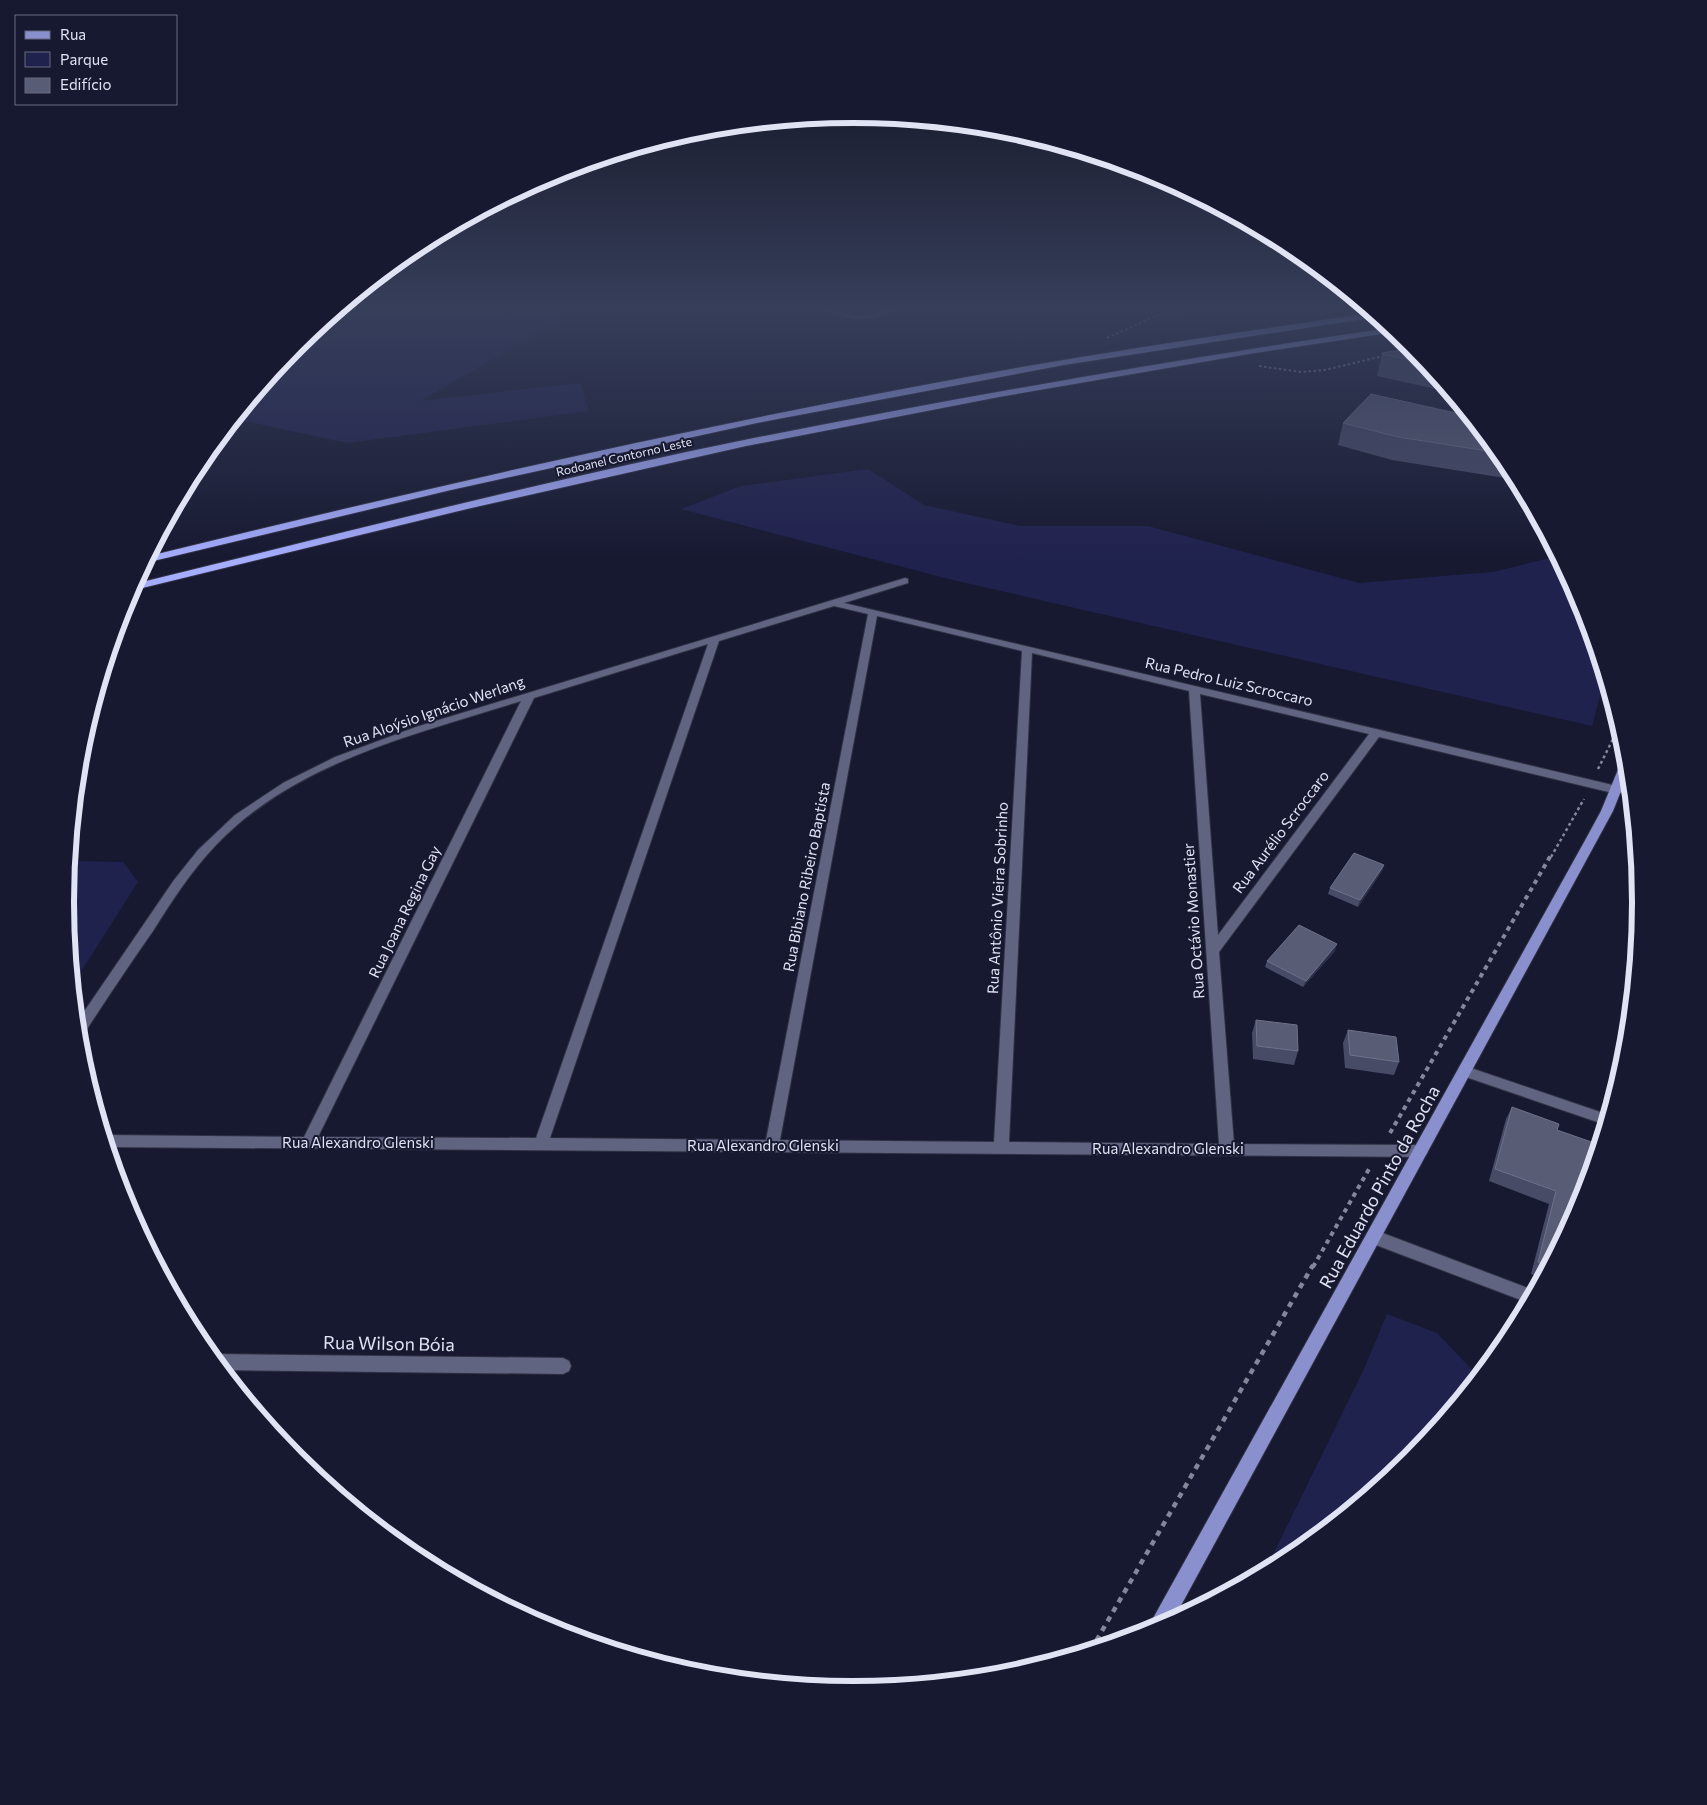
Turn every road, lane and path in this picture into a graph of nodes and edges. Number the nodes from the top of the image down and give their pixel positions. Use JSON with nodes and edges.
{"nodes":[{"id":1,"x":912,"y":391,"type":"edge"},
{"id":2,"x":1015,"y":391,"type":"edge"},
{"id":3,"x":154,"y":558,"type":"edge"},
{"id":4,"x":905,"y":582,"type":"dead end"},
{"id":5,"x":141,"y":586,"type":"edge"},
{"id":6,"x":834,"y":603,"type":"junction"},
{"id":7,"x":873,"y":613,"type":"junction"},
{"id":8,"x":715,"y":639,"type":"junction"},
{"id":9,"x":1027,"y":649,"type":"junction"},
{"id":10,"x":1194,"y":689,"type":"junction"},
{"id":11,"x":530,"y":696,"type":"junction"},
{"id":12,"x":1376,"y":733,"type":"junction"},
{"id":13,"x":1615,"y":736,"type":"edge"},
{"id":14,"x":1622,"y":775,"type":"edge"},
{"id":15,"x":1595,"y":776,"type":"dead end"},
{"id":16,"x":1617,"y":790,"type":"junction"},
{"id":17,"x":1583,"y":801,"type":"dead end"},
{"id":18,"x":1213,"y":951,"type":"junction"},
{"id":19,"x":83,"y":1023,"type":"edge"},
{"id":20,"x":1465,"y":1071,"type":"junction"},
{"id":21,"x":1603,"y":1118,"type":"edge"},
{"id":22,"x":1392,"y":1129,"type":"dead end"},
{"id":23,"x":111,"y":1141,"type":"edge"},
{"id":24,"x":308,"y":1142,"type":"junction"},
{"id":25,"x":541,"y":1144,"type":"junction"},
{"id":26,"x":772,"y":1146,"type":"junction"},
{"id":27,"x":1001,"y":1148,"type":"junction"},
{"id":28,"x":1228,"y":1150,"type":"junction"},
{"id":29,"x":1421,"y":1151,"type":"junction"},
{"id":30,"x":1360,"y":1182,"type":"dead end"},
{"id":31,"x":1374,"y":1237,"type":"junction"},
{"id":32,"x":1527,"y":1296,"type":"edge"},
{"id":33,"x":224,"y":1362,"type":"edge"},
{"id":34,"x":563,"y":1366,"type":"dead end"},
{"id":35,"x":1164,"y":1617,"type":"edge"},
{"id":36,"x":1095,"y":1644,"type":"edge"}],
"edges":[{"from":1,"to":3,"type":"highway","name":"Rodoanel Contorno Leste"},
{"from":2,"to":5,"type":"highway","name":"Rodoanel Contorno Leste"},
{"from":4,"to":6,"type":"street","name":"Rua Aloýsio Ignácio Werlang"},
{"from":6,"to":7,"type":"street","name":"Rua Pedro Luiz Scroccaro"},
{"from":6,"to":8,"type":"street","name":"Rua Aloýsio Ignácio Werlang"},
{"from":7,"to":9,"type":"street","name":"Rua Pedro Luiz Scroccaro"},
{"from":7,"to":26,"type":"street","name":"Rua Bibiano Ribeiro Baptista"},
{"from":8,"to":11,"type":"street","name":"Rua Aloýsio Ignácio Werlang"},
{"from":8,"to":25,"type":"street"},
{"from":9,"to":10,"type":"street","name":"Rua Pedro Luiz Scroccaro"},
{"from":9,"to":27,"type":"street","name":"Rua Antônio Vieira Sobrinho"},
{"from":10,"to":12,"type":"street","name":"Rua Pedro Luiz Scroccaro"},
{"from":10,"to":18,"type":"street","name":"Rua Octávio Monastier"},
{"from":11,"to":19,"type":"street","name":"Rua Aloýsio Ignácio Werlang"},
{"from":11,"to":24,"type":"street","name":"Rua Joana Regina Gay"},
{"from":12,"to":16,"type":"street","name":"Rua Pedro Luiz Scroccaro"},
{"from":12,"to":18,"type":"street","name":"Rua Aurélio Scroccaro"},
{"from":13,"to":15,"type":"path"},
{"from":14,"to":16,"type":"main road","name":"Rua Eduardo Pinto da Rocha"},
{"from":16,"to":20,"type":"main road","name":"Rua Eduardo Pinto da Rocha"},
{"from":17,"to":22,"type":"path"},
{"from":18,"to":28,"type":"street","name":"Rua Octávio Monastier"},
{"from":20,"to":21,"type":"street"},
{"from":20,"to":29,"type":"main road","name":"Rua Eduardo Pinto da Rocha"},
{"from":23,"to":24,"type":"street","name":"Rua Alexandro Glenski"},
{"from":24,"to":25,"type":"street","name":"Rua Alexandro Glenski"},
{"from":25,"to":26,"type":"street","name":"Rua Alexandro Glenski"},
{"from":26,"to":27,"type":"street","name":"Rua Alexandro Glenski"},
{"from":27,"to":28,"type":"street","name":"Rua Alexandro Glenski"},
{"from":28,"to":29,"type":"street","name":"Rua Alexandro Glenski"},
{"from":29,"to":31,"type":"main road","name":"Rua Eduardo Pinto da Rocha"},
{"from":30,"to":36,"type":"path"},
{"from":31,"to":32,"type":"street"},
{"from":31,"to":35,"type":"main road","name":"Rua Eduardo Pinto da Rocha"},
{"from":33,"to":34,"type":"street","name":"Rua Wilson Bóia"}]}
